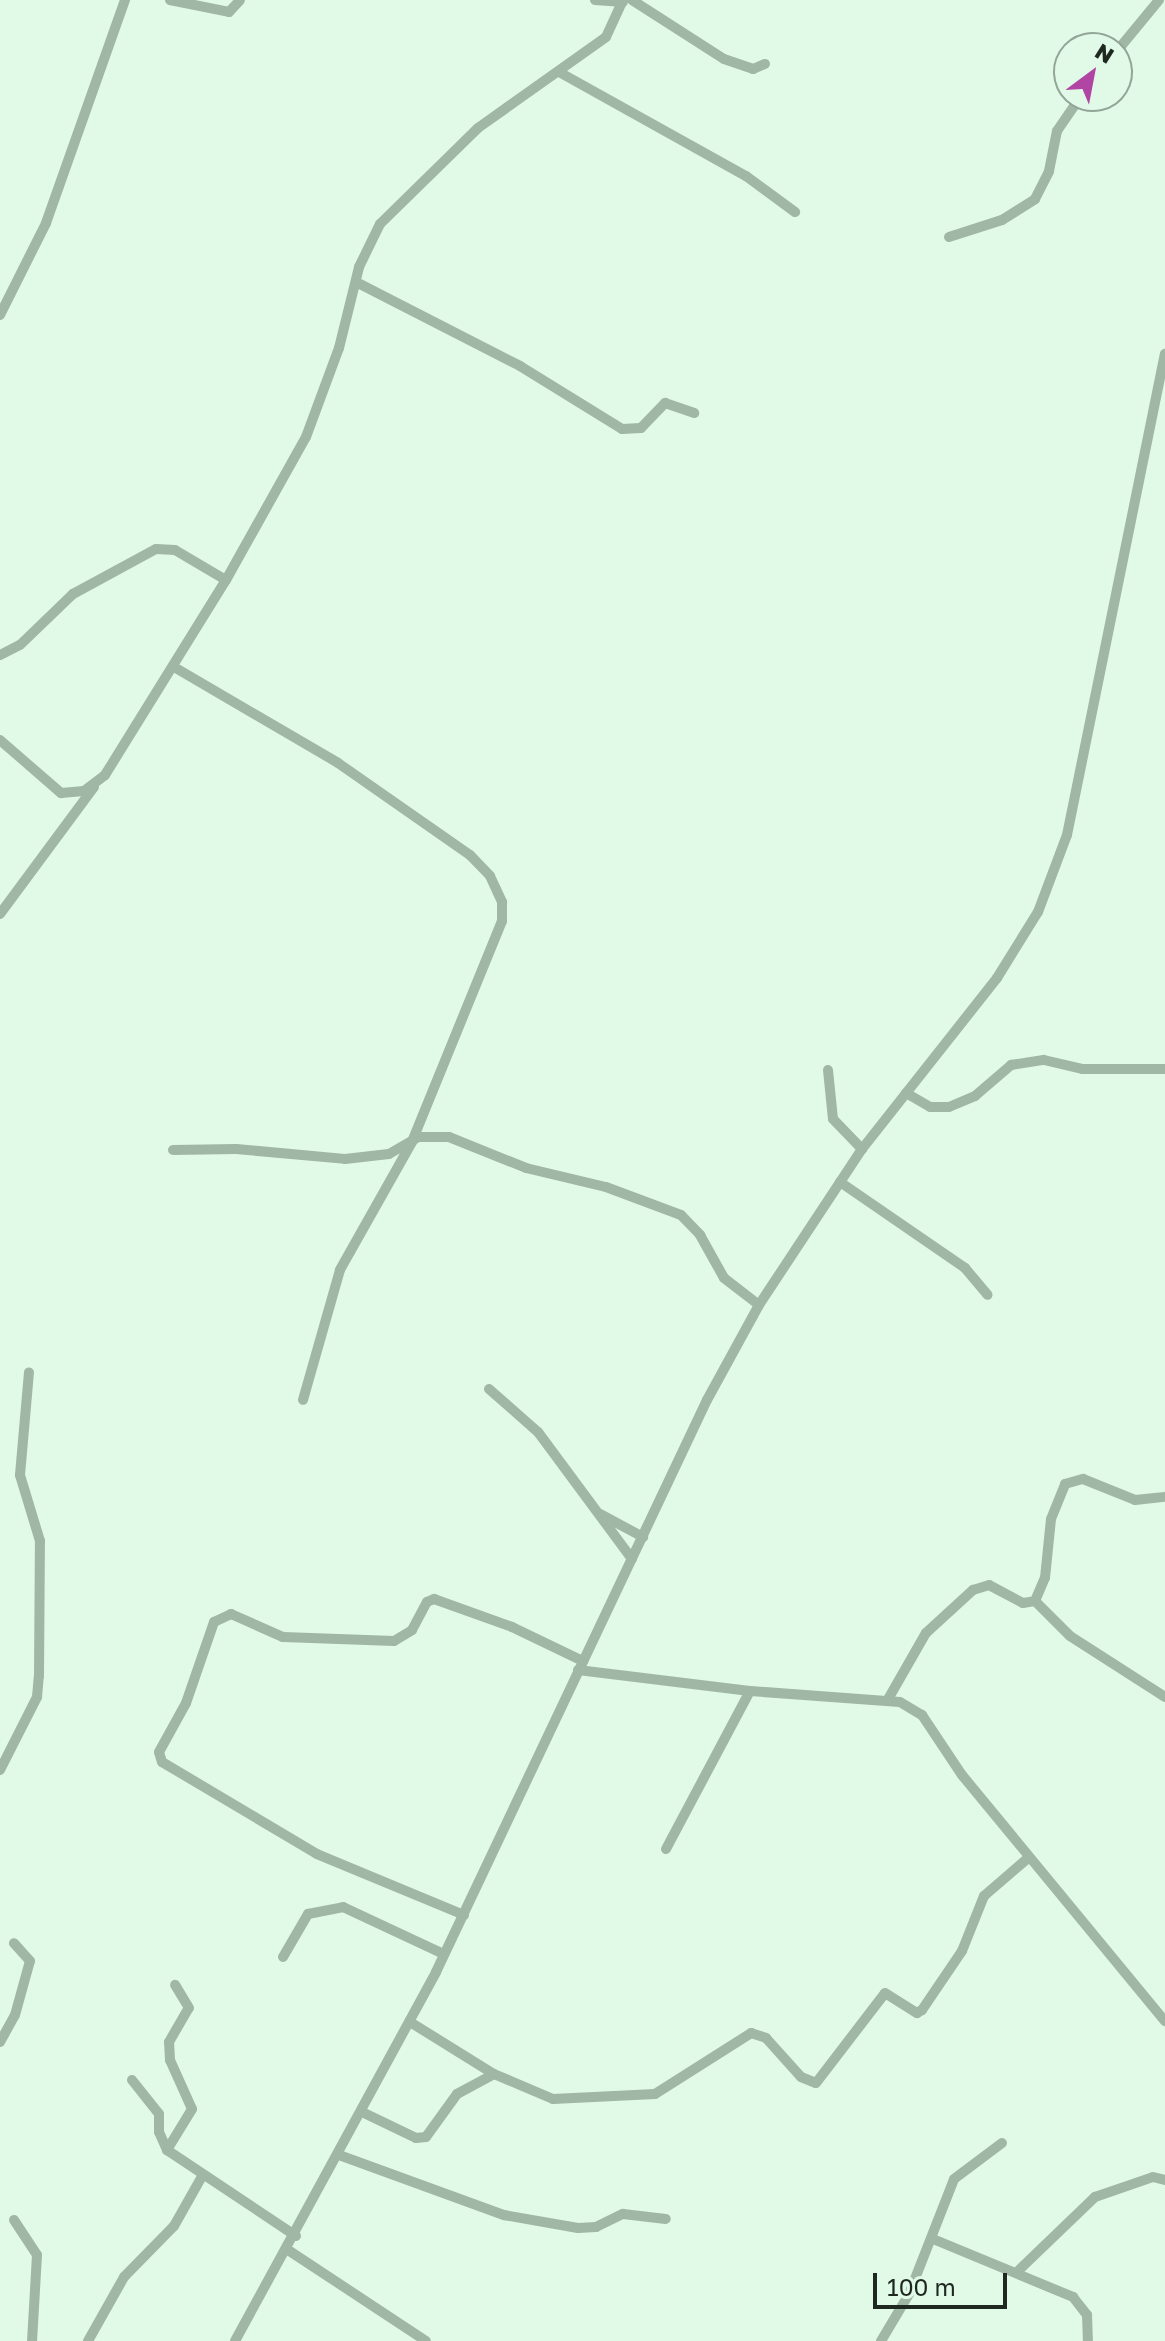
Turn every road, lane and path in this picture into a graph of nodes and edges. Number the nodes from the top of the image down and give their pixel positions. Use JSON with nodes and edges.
{"nodes":[{"id":1,"x":125,"y":0,"type":"edge"},
{"id":2,"x":170,"y":0,"type":"edge"},
{"id":3,"x":240,"y":0,"type":"edge"},
{"id":4,"x":595,"y":0,"type":"edge"},
{"id":5,"x":1159,"y":0,"type":"edge"},
{"id":6,"x":626,"y":1,"type":"edge"},
{"id":7,"x":1165,"y":5,"type":"edge"},
{"id":8,"x":1133,"y":32,"type":"edge"},
{"id":9,"x":765,"y":64,"type":"dead end"},
{"id":10,"x":559,"y":72,"type":"junction"},
{"id":11,"x":1070,"y":112,"type":"edge"},
{"id":12,"x":795,"y":212,"type":"dead end"},
{"id":13,"x":949,"y":237,"type":"dead end"},
{"id":14,"x":356,"y":282,"type":"junction"},
{"id":15,"x":0,"y":315,"type":"edge"},
{"id":16,"x":1165,"y":354,"type":"edge"},
{"id":17,"x":694,"y":413,"type":"dead end"},
{"id":18,"x":226,"y":580,"type":"junction"},
{"id":19,"x":0,"y":655,"type":"edge"},
{"id":20,"x":174,"y":667,"type":"junction"},
{"id":21,"x":0,"y":740,"type":"edge"},
{"id":22,"x":95,"y":785,"type":"junction"},
{"id":23,"x":0,"y":914,"type":"edge"},
{"id":24,"x":1165,"y":1069,"type":"edge"},
{"id":25,"x":828,"y":1070,"type":"dead end"},
{"id":26,"x":906,"y":1093,"type":"junction"},
{"id":27,"x":412,"y":1142,"type":"junction"},
{"id":28,"x":862,"y":1149,"type":"junction"},
{"id":29,"x":173,"y":1150,"type":"dead end"},
{"id":30,"x":840,"y":1182,"type":"junction"},
{"id":31,"x":988,"y":1295,"type":"dead end"},
{"id":32,"x":759,"y":1305,"type":"junction"},
{"id":33,"x":29,"y":1372,"type":"dead end"},
{"id":34,"x":489,"y":1389,"type":"dead end"},
{"id":35,"x":303,"y":1400,"type":"dead end"},
{"id":36,"x":1165,"y":1497,"type":"edge"},
{"id":37,"x":598,"y":1513,"type":"junction"},
{"id":38,"x":643,"y":1537,"type":"junction"},
{"id":39,"x":632,"y":1559,"type":"junction"},
{"id":40,"x":1035,"y":1601,"type":"junction"},
{"id":41,"x":580,"y":1666,"type":"junction"},
{"id":42,"x":750,"y":1691,"type":"junction"},
{"id":43,"x":1165,"y":1697,"type":"edge"},
{"id":44,"x":887,"y":1701,"type":"junction"},
{"id":45,"x":0,"y":1770,"type":"edge"},
{"id":46,"x":666,"y":1849,"type":"dead end"},
{"id":47,"x":1028,"y":1858,"type":"junction"},
{"id":48,"x":464,"y":1915,"type":"junction"},
{"id":49,"x":14,"y":1943,"type":"dead end"},
{"id":50,"x":444,"y":1954,"type":"junction"},
{"id":51,"x":283,"y":1957,"type":"dead end"},
{"id":52,"x":175,"y":1985,"type":"dead end"},
{"id":53,"x":1165,"y":2021,"type":"edge"},
{"id":54,"x":410,"y":2022,"type":"junction"},
{"id":55,"x":0,"y":2042,"type":"edge"},
{"id":56,"x":494,"y":2074,"type":"junction"},
{"id":57,"x":132,"y":2080,"type":"dead end"},
{"id":58,"x":362,"y":2112,"type":"junction"},
{"id":59,"x":1002,"y":2143,"type":"dead end"},
{"id":60,"x":167,"y":2150,"type":"junction"},
{"id":61,"x":339,"y":2155,"type":"junction"},
{"id":62,"x":201,"y":2178,"type":"junction"},
{"id":63,"x":1165,"y":2180,"type":"edge"},
{"id":64,"x":666,"y":2219,"type":"dead end"},
{"id":65,"x":14,"y":2220,"type":"dead end"},
{"id":66,"x":296,"y":2236,"type":"junction"},
{"id":67,"x":933,"y":2239,"type":"junction"},
{"id":68,"x":288,"y":2250,"type":"junction"},
{"id":69,"x":1018,"y":2271,"type":"junction"},
{"id":70,"x":32,"y":2341,"type":"edge"},
{"id":71,"x":88,"y":2341,"type":"edge"},
{"id":72,"x":235,"y":2341,"type":"edge"},
{"id":73,"x":426,"y":2341,"type":"edge"},
{"id":74,"x":881,"y":2341,"type":"edge"},
{"id":75,"x":1088,"y":2341,"type":"edge"}],
"edges":[{"from":1,"to":15,"type":"street"},
{"from":2,"to":3,"type":"street"},
{"from":4,"to":6,"type":"street"},
{"from":5,"to":7,"type":"street"},
{"from":5,"to":8,"type":"street"},
{"from":6,"to":9,"type":"street"},
{"from":6,"to":10,"type":"street"},
{"from":10,"to":12,"type":"street"},
{"from":10,"to":14,"type":"street"},
{"from":11,"to":13,"type":"street"},
{"from":14,"to":17,"type":"street"},
{"from":14,"to":18,"type":"street"},
{"from":16,"to":26,"type":"street"},
{"from":18,"to":19,"type":"street"},
{"from":18,"to":20,"type":"street"},
{"from":20,"to":22,"type":"street"},
{"from":20,"to":27,"type":"street"},
{"from":21,"to":22,"type":"street"},
{"from":22,"to":23,"type":"street"},
{"from":24,"to":26,"type":"street"},
{"from":25,"to":28,"type":"street"},
{"from":26,"to":28,"type":"street"},
{"from":27,"to":29,"type":"street"},
{"from":27,"to":32,"type":"street"},
{"from":27,"to":35,"type":"street"},
{"from":28,"to":30,"type":"street"},
{"from":30,"to":31,"type":"street"},
{"from":30,"to":32,"type":"street"},
{"from":32,"to":38,"type":"street"},
{"from":33,"to":45,"type":"street"},
{"from":34,"to":37,"type":"street"},
{"from":36,"to":40,"type":"street"},
{"from":37,"to":38,"type":"street"},
{"from":37,"to":39,"type":"street"},
{"from":38,"to":39,"type":"street"},
{"from":39,"to":41,"type":"street"},
{"from":40,"to":43,"type":"street"},
{"from":40,"to":44,"type":"street"},
{"from":41,"to":42,"type":"street"},
{"from":41,"to":48,"type":"street"},
{"from":41,"to":48,"type":"street"},
{"from":42,"to":44,"type":"street"},
{"from":42,"to":46,"type":"street"},
{"from":44,"to":47,"type":"street"},
{"from":47,"to":53,"type":"street"},
{"from":47,"to":56,"type":"street"},
{"from":48,"to":50,"type":"street"},
{"from":49,"to":55,"type":"street"},
{"from":50,"to":51,"type":"street"},
{"from":50,"to":54,"type":"street"},
{"from":52,"to":60,"type":"street"},
{"from":54,"to":56,"type":"street"},
{"from":54,"to":58,"type":"street"},
{"from":56,"to":58,"type":"street"},
{"from":57,"to":60,"type":"street"},
{"from":58,"to":61,"type":"street"},
{"from":59,"to":67,"type":"street"},
{"from":60,"to":62,"type":"street"},
{"from":61,"to":64,"type":"street"},
{"from":61,"to":66,"type":"street"},
{"from":62,"to":66,"type":"street"},
{"from":62,"to":71,"type":"street"},
{"from":63,"to":69,"type":"street"},
{"from":65,"to":70,"type":"street"},
{"from":66,"to":68,"type":"street"},
{"from":67,"to":69,"type":"street"},
{"from":67,"to":74,"type":"street"},
{"from":68,"to":72,"type":"street"},
{"from":68,"to":73,"type":"street"},
{"from":69,"to":75,"type":"street"}]}
